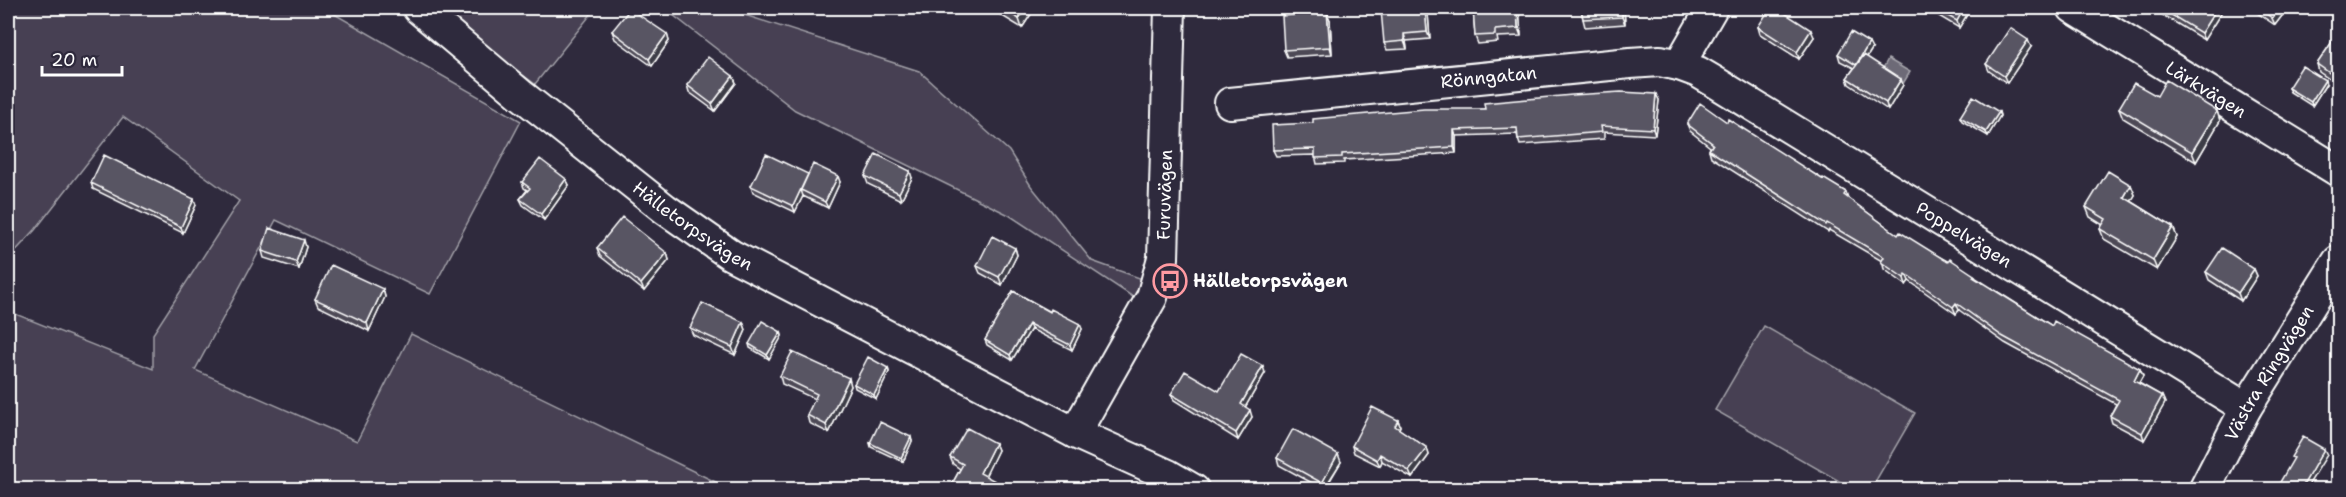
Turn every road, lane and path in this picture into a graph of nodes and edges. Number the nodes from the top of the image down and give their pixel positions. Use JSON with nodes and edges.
{"nodes":[{"id":1,"x":418,"y":8,"type":"edge"},
{"id":2,"x":1170,"y":8,"type":"edge"},
{"id":3,"x":1712,"y":8,"type":"edge"},
{"id":4,"x":2073,"y":8,"type":"edge"},
{"id":5,"x":1679,"y":66,"type":"junction"},
{"id":6,"x":1230,"y":103,"type":"dead end"},
{"id":7,"x":2338,"y":171,"type":"edge"},
{"id":8,"x":2338,"y":261,"type":"edge"},
{"id":9,"x":2246,"y":408,"type":"junction"},
{"id":10,"x":1076,"y":433,"type":"junction"},
{"id":11,"x":1194,"y":489,"type":"edge"},
{"id":12,"x":2204,"y":489,"type":"edge"}],
"edges":[{"from":1,"to":10,"type":"street","name":"Hälletorpsvägen"},
{"from":2,"to":10,"type":"street","name":"Furuvägen"},
{"from":3,"to":5,"type":"street"},
{"from":4,"to":7,"type":"street","name":"Lärkvägen"},
{"from":5,"to":6,"type":"street","name":"Rönngatan"},
{"from":5,"to":9,"type":"street","name":"Poppelvägen"},
{"from":8,"to":9,"type":"street","name":"Västra Ringvägen"},
{"from":9,"to":12,"type":"street","name":"Västra Ringvägen"},
{"from":10,"to":11,"type":"street","name":"Hälletorpsvägen"}]}
